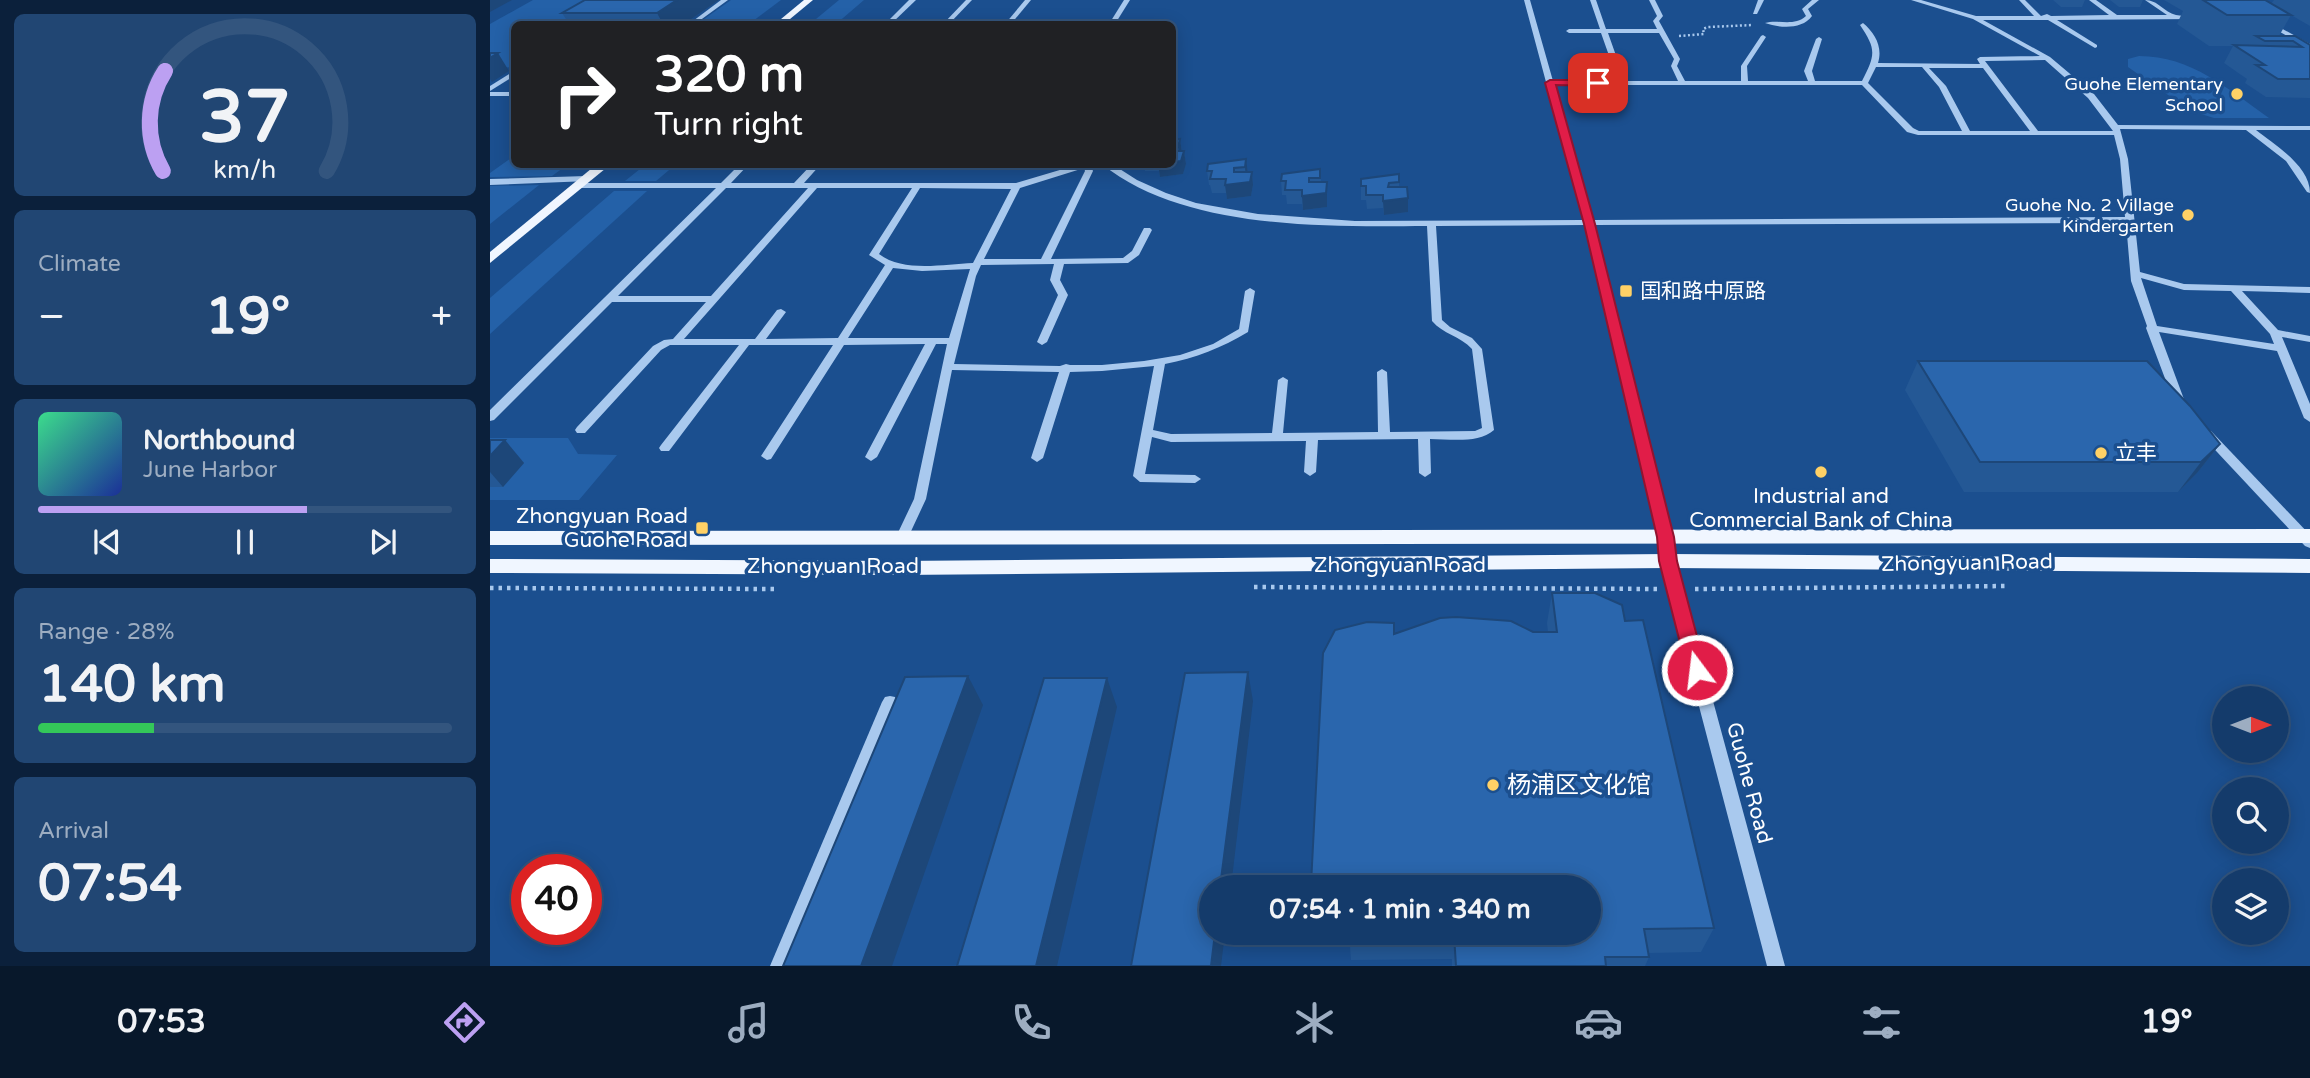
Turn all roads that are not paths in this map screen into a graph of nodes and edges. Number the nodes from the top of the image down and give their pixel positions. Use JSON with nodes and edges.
{"nodes":[{"id":1,"x":725,"y":0,"type":"edge"},
{"id":2,"x":809,"y":0,"type":"edge"},
{"id":3,"x":913,"y":0,"type":"edge"},
{"id":4,"x":969,"y":0,"type":"edge"},
{"id":5,"x":1028,"y":0,"type":"edge"},
{"id":6,"x":1127,"y":0,"type":"edge"},
{"id":7,"x":1527,"y":0,"type":"edge"},
{"id":8,"x":1593,"y":0,"type":"edge"},
{"id":9,"x":1652,"y":0,"type":"edge"},
{"id":10,"x":1761,"y":0,"type":"edge"},
{"id":11,"x":1816,"y":0,"type":"edge"},
{"id":12,"x":1914,"y":0,"type":"edge"},
{"id":13,"x":2022,"y":0,"type":"edge"},
{"id":14,"x":2092,"y":0,"type":"edge"},
{"id":15,"x":2148,"y":0,"type":"edge"},
{"id":16,"x":1755,"y":13,"type":"dead end"},
{"id":17,"x":2043,"y":16,"type":"junction"},
{"id":18,"x":2114,"y":16,"type":"junction"},
{"id":19,"x":2174,"y":17,"type":"junction"},
{"id":20,"x":2199,"y":17,"type":"dead end"},
{"id":21,"x":2259,"y":17,"type":"edge"},
{"id":22,"x":1975,"y":19,"type":"junction"},
{"id":23,"x":696,"y":21,"type":"edge"},
{"id":24,"x":783,"y":21,"type":"edge"},
{"id":25,"x":891,"y":21,"type":"edge"},
{"id":26,"x":949,"y":21,"type":"edge"},
{"id":27,"x":1010,"y":21,"type":"edge"},
{"id":28,"x":1114,"y":21,"type":"edge"},
{"id":29,"x":1768,"y":23,"type":"road end"},
{"id":30,"x":1863,"y":25,"type":"dead end"},
{"id":31,"x":1569,"y":31,"type":"dead end"},
{"id":32,"x":1604,"y":31,"type":"junction"},
{"id":33,"x":1661,"y":31,"type":"junction"},
{"id":34,"x":1763,"y":37,"type":"dead end"},
{"id":35,"x":1819,"y":39,"type":"dead end"},
{"id":36,"x":2095,"y":46,"type":"dead end"},
{"id":37,"x":2310,"y":47,"type":"edge"},
{"id":38,"x":2049,"y":58,"type":"junction"},
{"id":39,"x":1877,"y":65,"type":"junction"},
{"id":40,"x":1924,"y":66,"type":"junction"},
{"id":41,"x":1985,"y":66,"type":"junction"},
{"id":42,"x":511,"y":75,"type":"edge"},
{"id":43,"x":1550,"y":83,"type":"junction"},
{"id":44,"x":1622,"y":83,"type":"junction"},
{"id":45,"x":1683,"y":83,"type":"junction"},
{"id":46,"x":1745,"y":83,"type":"junction"},
{"id":47,"x":1812,"y":83,"type":"junction"},
{"id":48,"x":1864,"y":83,"type":"junction"},
{"id":49,"x":490,"y":91,"type":"edge"},
{"id":50,"x":511,"y":94,"type":"edge"},
{"id":51,"x":2248,"y":127,"type":"junction"},
{"id":52,"x":2310,"y":128,"type":"edge"},
{"id":53,"x":2117,"y":130,"type":"junction"},
{"id":54,"x":1967,"y":133,"type":"junction"},
{"id":55,"x":2036,"y":133,"type":"junction"},
{"id":56,"x":600,"y":168,"type":"edge"},
{"id":57,"x":742,"y":168,"type":"edge"},
{"id":58,"x":813,"y":168,"type":"edge"},
{"id":59,"x":1078,"y":168,"type":"edge"},
{"id":60,"x":1088,"y":168,"type":"edge"},
{"id":61,"x":1113,"y":168,"type":"edge"},
{"id":62,"x":490,"y":182,"type":"edge"},
{"id":63,"x":583,"y":182,"type":"junction"},
{"id":64,"x":724,"y":186,"type":"junction"},
{"id":65,"x":1017,"y":186,"type":"junction"},
{"id":66,"x":796,"y":187,"type":"junction"},
{"id":67,"x":814,"y":187,"type":"junction"},
{"id":68,"x":917,"y":187,"type":"junction"},
{"id":69,"x":2310,"y":190,"type":"edge"},
{"id":70,"x":2128,"y":220,"type":"junction"},
{"id":71,"x":1431,"y":224,"type":"junction"},
{"id":72,"x":1589,"y":224,"type":"junction"},
{"id":73,"x":1147,"y":230,"type":"dead end"},
{"id":74,"x":490,"y":259,"type":"edge"},
{"id":75,"x":1045,"y":261,"type":"junction"},
{"id":76,"x":1060,"y":261,"type":"junction"},
{"id":77,"x":977,"y":264,"type":"junction"},
{"id":78,"x":890,"y":265,"type":"junction"},
{"id":79,"x":2136,"y":274,"type":"junction"},
{"id":80,"x":2234,"y":288,"type":"junction"},
{"id":81,"x":1250,"y":290,"type":"dead end"},
{"id":82,"x":2310,"y":290,"type":"edge"},
{"id":83,"x":609,"y":299,"type":"junction"},
{"id":84,"x":714,"y":299,"type":"junction"},
{"id":85,"x":781,"y":312,"type":"dead end"},
{"id":86,"x":2151,"y":328,"type":"junction"},
{"id":87,"x":2275,"y":333,"type":"junction"},
{"id":88,"x":2310,"y":339,"type":"edge"},
{"id":89,"x":677,"y":340,"type":"junction"},
{"id":90,"x":753,"y":341,"type":"junction"},
{"id":91,"x":838,"y":341,"type":"junction"},
{"id":92,"x":932,"y":341,"type":"junction"},
{"id":93,"x":953,"y":341,"type":"junction"},
{"id":94,"x":1042,"y":342,"type":"dead end"},
{"id":95,"x":2280,"y":348,"type":"junction"},
{"id":96,"x":1160,"y":364,"type":"junction"},
{"id":97,"x":948,"y":367,"type":"junction"},
{"id":98,"x":1066,"y":367,"type":"junction"},
{"id":99,"x":1382,"y":372,"type":"dead end"},
{"id":100,"x":1283,"y":380,"type":"dead end"},
{"id":101,"x":2189,"y":415,"type":"edge"},
{"id":102,"x":490,"y":417,"type":"edge"},
{"id":103,"x":2310,"y":418,"type":"edge"},
{"id":104,"x":2198,"y":425,"type":"edge"},
{"id":105,"x":581,"y":430,"type":"dead end"},
{"id":106,"x":1146,"y":432,"type":"junction"},
{"id":107,"x":1384,"y":436,"type":"junction"},
{"id":108,"x":1424,"y":436,"type":"junction"},
{"id":109,"x":1277,"y":438,"type":"junction"},
{"id":110,"x":1312,"y":438,"type":"junction"},
{"id":111,"x":665,"y":448,"type":"dead end"},
{"id":112,"x":767,"y":456,"type":"dead end"},
{"id":113,"x":872,"y":457,"type":"dead end"},
{"id":114,"x":1037,"y":458,"type":"dead end"},
{"id":115,"x":1310,"y":472,"type":"dead end"},
{"id":116,"x":1425,"y":473,"type":"dead end"},
{"id":117,"x":1195,"y":479,"type":"dead end"},
{"id":118,"x":1665,"y":537,"type":"junction"},
{"id":119,"x":490,"y":538,"type":"edge"},
{"id":120,"x":2307,"y":538,"type":"edge"},
{"id":121,"x":901,"y":539,"type":"junction"},
{"id":122,"x":1668,"y":561,"type":"junction"},
{"id":123,"x":490,"y":566,"type":"edge"},
{"id":124,"x":2310,"y":566,"type":"edge"},
{"id":125,"x":890,"y":702,"type":"dead end"},
{"id":126,"x":779,"y":966,"type":"edge"},
{"id":127,"x":1776,"y":966,"type":"edge"}],
"edges":[{"from":1,"to":23,"type":"street"},
{"from":2,"to":24,"type":"main road"},
{"from":3,"to":25,"type":"street"},
{"from":4,"to":26,"type":"street"},
{"from":5,"to":27,"type":"street"},
{"from":6,"to":28,"type":"street"},
{"from":7,"to":43,"type":"street","name":"Guohe Road"},
{"from":8,"to":32,"type":"street"},
{"from":9,"to":33,"type":"street"},
{"from":10,"to":16,"type":"street"},
{"from":11,"to":29,"type":"street"},
{"from":12,"to":22,"type":"street"},
{"from":13,"to":17,"type":"street"},
{"from":14,"to":18,"type":"street"},
{"from":15,"to":19,"type":"street"},
{"from":17,"to":18,"type":"street"},
{"from":17,"to":22,"type":"street"},
{"from":17,"to":36,"type":"street"},
{"from":18,"to":19,"type":"street"},
{"from":19,"to":20,"type":"street"},
{"from":21,"to":37,"type":"street"},
{"from":22,"to":38,"type":"street"},
{"from":30,"to":39,"type":"street"},
{"from":31,"to":32,"type":"street"},
{"from":32,"to":33,"type":"street"},
{"from":32,"to":44,"type":"street"},
{"from":33,"to":45,"type":"street"},
{"from":34,"to":46,"type":"street"},
{"from":35,"to":47,"type":"street"},
{"from":38,"to":41,"type":"street"},
{"from":38,"to":53,"type":"street"},
{"from":39,"to":40,"type":"street"},
{"from":39,"to":48,"type":"street"},
{"from":40,"to":41,"type":"street"},
{"from":40,"to":54,"type":"lane"},
{"from":41,"to":55,"type":"street"},
{"from":42,"to":49,"type":"street"},
{"from":43,"to":44,"type":"street"},
{"from":43,"to":72,"type":"street","name":"Guohe Road"},
{"from":44,"to":45,"type":"street"},
{"from":45,"to":46,"type":"street"},
{"from":46,"to":47,"type":"street"},
{"from":47,"to":48,"type":"street"},
{"from":48,"to":54,"type":"lane"},
{"from":49,"to":50,"type":"lane"},
{"from":51,"to":52,"type":"street"},
{"from":51,"to":53,"type":"street"},
{"from":51,"to":69,"type":"street"},
{"from":53,"to":55,"type":"lane"},
{"from":53,"to":70,"type":"street"},
{"from":54,"to":55,"type":"lane"},
{"from":56,"to":63,"type":"main road"},
{"from":57,"to":64,"type":"street"},
{"from":58,"to":66,"type":"street"},
{"from":59,"to":65,"type":"lane"},
{"from":60,"to":75,"type":"street"},
{"from":61,"to":71,"type":"lane"},
{"from":62,"to":63,"type":"street"},
{"from":63,"to":64,"type":"lane"},
{"from":63,"to":74,"type":"main road"},
{"from":64,"to":66,"type":"lane"},
{"from":64,"to":83,"type":"street"},
{"from":65,"to":68,"type":"lane"},
{"from":65,"to":77,"type":"street"},
{"from":66,"to":67,"type":"lane"},
{"from":67,"to":68,"type":"lane"},
{"from":67,"to":84,"type":"lane"},
{"from":68,"to":78,"type":"street"},
{"from":70,"to":72,"type":"street"},
{"from":70,"to":79,"type":"street"},
{"from":71,"to":72,"type":"lane"},
{"from":71,"to":108,"type":"street"},
{"from":72,"to":118,"type":"street","name":"Guohe Road"},
{"from":73,"to":76,"type":"street"},
{"from":75,"to":76,"type":"street"},
{"from":75,"to":77,"type":"street"},
{"from":76,"to":94,"type":"street"},
{"from":77,"to":78,"type":"street"},
{"from":77,"to":93,"type":"street"},
{"from":78,"to":91,"type":"street"},
{"from":79,"to":80,"type":"street"},
{"from":79,"to":86,"type":"street"},
{"from":80,"to":82,"type":"street"},
{"from":80,"to":87,"type":"street"},
{"from":81,"to":96,"type":"street"},
{"from":83,"to":84,"type":"street"},
{"from":83,"to":102,"type":"street"},
{"from":84,"to":89,"type":"lane"},
{"from":85,"to":90,"type":"lane"},
{"from":86,"to":95,"type":"street"},
{"from":86,"to":101,"type":"street"},
{"from":87,"to":88,"type":"street"},
{"from":87,"to":95,"type":"street"},
{"from":89,"to":90,"type":"street"},
{"from":89,"to":105,"type":"street"},
{"from":90,"to":91,"type":"street"},
{"from":90,"to":111,"type":"street"},
{"from":91,"to":92,"type":"street"},
{"from":91,"to":112,"type":"street"},
{"from":92,"to":93,"type":"street"},
{"from":92,"to":113,"type":"street"},
{"from":93,"to":97,"type":"street"},
{"from":95,"to":103,"type":"street"},
{"from":96,"to":98,"type":"street"},
{"from":96,"to":106,"type":"street"},
{"from":97,"to":98,"type":"street"},
{"from":97,"to":121,"type":"street"},
{"from":98,"to":114,"type":"street"},
{"from":99,"to":107,"type":"street"},
{"from":100,"to":109,"type":"street"},
{"from":104,"to":120,"type":"street"},
{"from":106,"to":109,"type":"street"},
{"from":106,"to":117,"type":"street"},
{"from":107,"to":108,"type":"street"},
{"from":107,"to":110,"type":"street"},
{"from":108,"to":116,"type":"street"},
{"from":109,"to":110,"type":"street"},
{"from":110,"to":115,"type":"street"},
{"from":118,"to":120,"type":"main road","name":"Zhongyuan Road"},
{"from":118,"to":121,"type":"main road","name":"Zhongyuan Road"},
{"from":118,"to":122,"type":"street","name":"Guohe Road"},
{"from":119,"to":121,"type":"main road","name":"Zhongyuan Road"},
{"from":122,"to":123,"type":"main road","name":"Zhongyuan Road"},
{"from":122,"to":124,"type":"main road","name":"Zhongyuan Road"},
{"from":122,"to":127,"type":"street","name":"Guohe Road"},
{"from":125,"to":126,"type":"street"}]}
